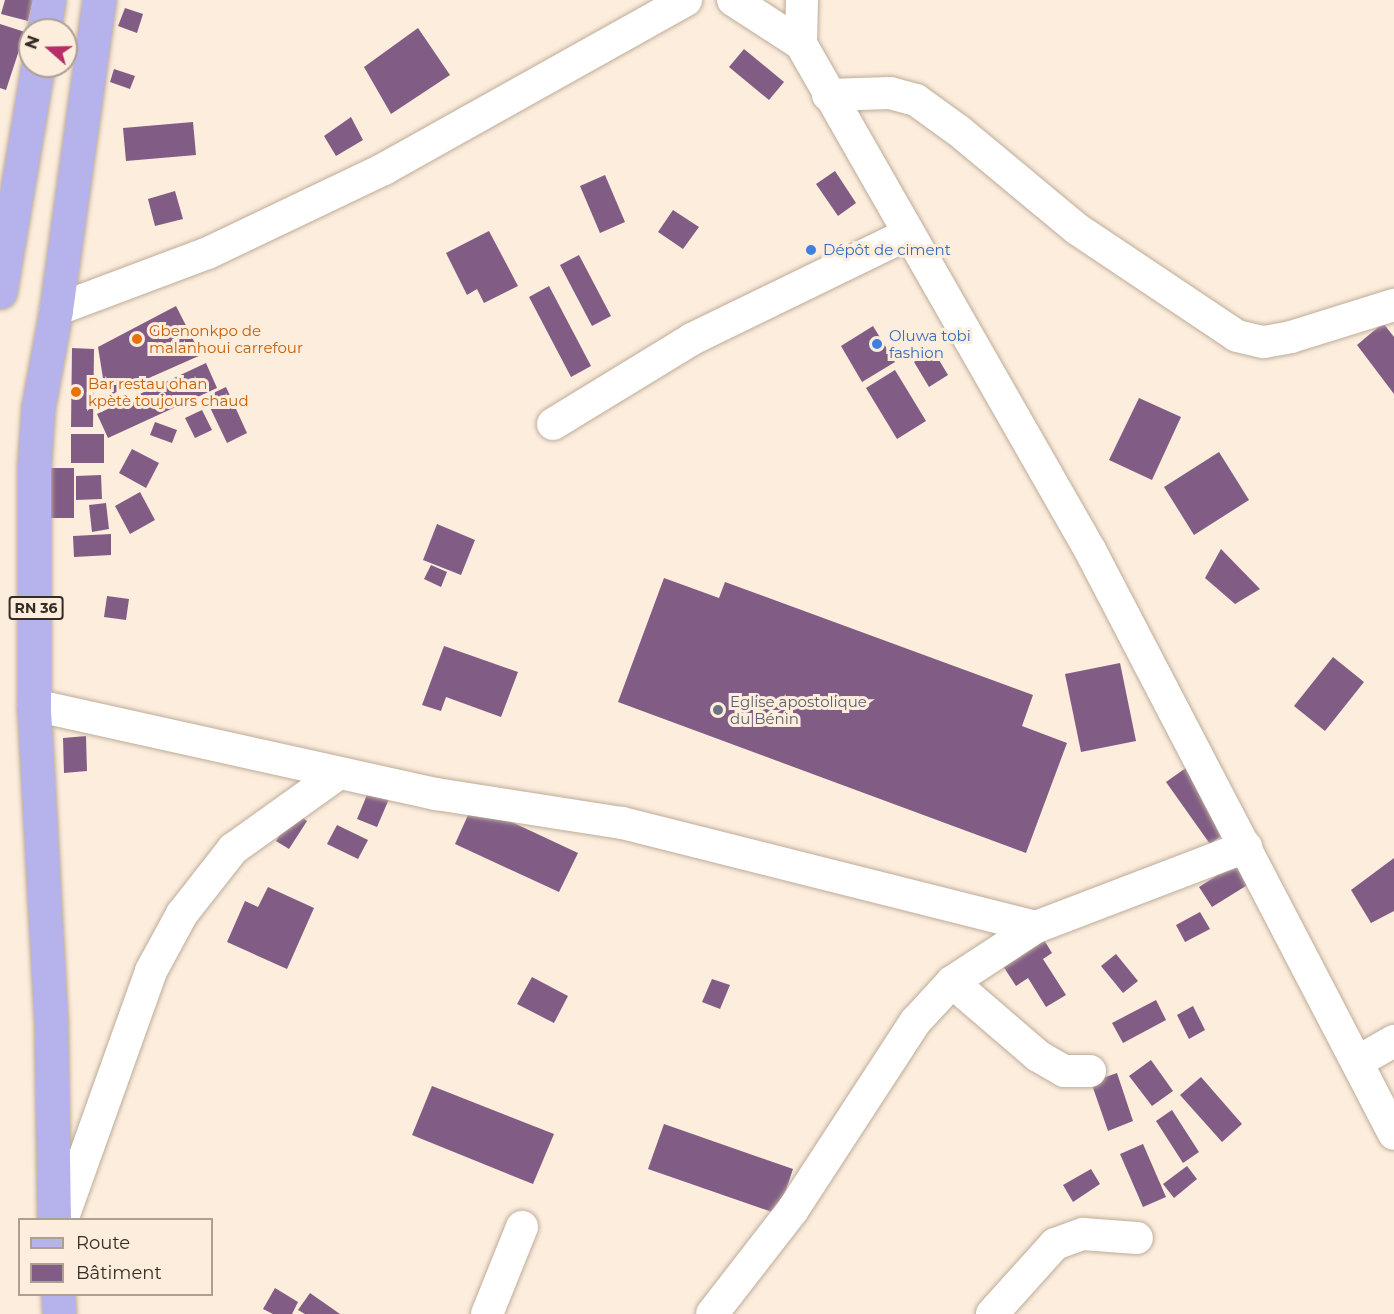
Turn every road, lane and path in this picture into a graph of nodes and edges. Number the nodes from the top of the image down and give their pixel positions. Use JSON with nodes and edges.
{"nodes":[{"id":1,"x":49,"y":0,"type":"edge"},
{"id":2,"x":99,"y":0,"type":"edge"},
{"id":3,"x":686,"y":0,"type":"edge"},
{"id":4,"x":733,"y":0,"type":"edge"},
{"id":5,"x":802,"y":0,"type":"edge"},
{"id":6,"x":46,"y":18,"type":"edge"},
{"id":7,"x":801,"y":44,"type":"junction"},
{"id":8,"x":36,"y":78,"type":"edge"},
{"id":9,"x":828,"y":95,"type":"junction"},
{"id":10,"x":908,"y":234,"type":"junction"},
{"id":11,"x":0,"y":292,"type":"edge"},
{"id":12,"x":1394,"y":305,"type":"edge"},
{"id":13,"x":56,"y":310,"type":"junction"},
{"id":14,"x":553,"y":424,"type":"dead end"},
{"id":15,"x":34,"y":705,"type":"junction"},
{"id":16,"x":339,"y":773,"type":"junction"},
{"id":17,"x":1246,"y":847,"type":"junction"},
{"id":18,"x":1036,"y":927,"type":"junction"},
{"id":19,"x":952,"y":982,"type":"junction"},
{"id":20,"x":1394,"y":1041,"type":"edge"},
{"id":21,"x":1357,"y":1062,"type":"junction"},
{"id":22,"x":1090,"y":1071,"type":"dead end"},
{"id":23,"x":1394,"y":1134,"type":"edge"},
{"id":24,"x":54,"y":1218,"type":"edge"},
{"id":25,"x":63,"y":1218,"type":"edge"},
{"id":26,"x":522,"y":1227,"type":"dead end"},
{"id":27,"x":1137,"y":1239,"type":"dead end"},
{"id":28,"x":58,"y":1296,"type":"edge"},
{"id":29,"x":59,"y":1314,"type":"edge"},
{"id":30,"x":487,"y":1314,"type":"edge"},
{"id":31,"x":712,"y":1314,"type":"edge"},
{"id":32,"x":993,"y":1314,"type":"edge"}],
"edges":[{"from":1,"to":6,"type":"main road"},
{"from":2,"to":13,"type":"main road","number":"RN 36"},
{"from":3,"to":13,"type":"street"},
{"from":4,"to":7,"type":"street"},
{"from":5,"to":7,"type":"street"},
{"from":7,"to":9,"type":"street"},
{"from":8,"to":11,"type":"main road"},
{"from":9,"to":10,"type":"street"},
{"from":9,"to":12,"type":"street"},
{"from":10,"to":14,"type":"street"},
{"from":10,"to":17,"type":"street"},
{"from":13,"to":15,"type":"main road","number":"RN 36"},
{"from":15,"to":16,"type":"street"},
{"from":15,"to":24,"type":"main road","number":"RN 36"},
{"from":16,"to":18,"type":"street"},
{"from":16,"to":25,"type":"street"},
{"from":17,"to":18,"type":"street"},
{"from":17,"to":21,"type":"street"},
{"from":18,"to":19,"type":"street"},
{"from":19,"to":22,"type":"street"},
{"from":19,"to":31,"type":"street"},
{"from":20,"to":21,"type":"street"},
{"from":21,"to":23,"type":"street"},
{"from":26,"to":30,"type":"street"},
{"from":27,"to":32,"type":"street"},
{"from":28,"to":29,"type":"main road"}]}
